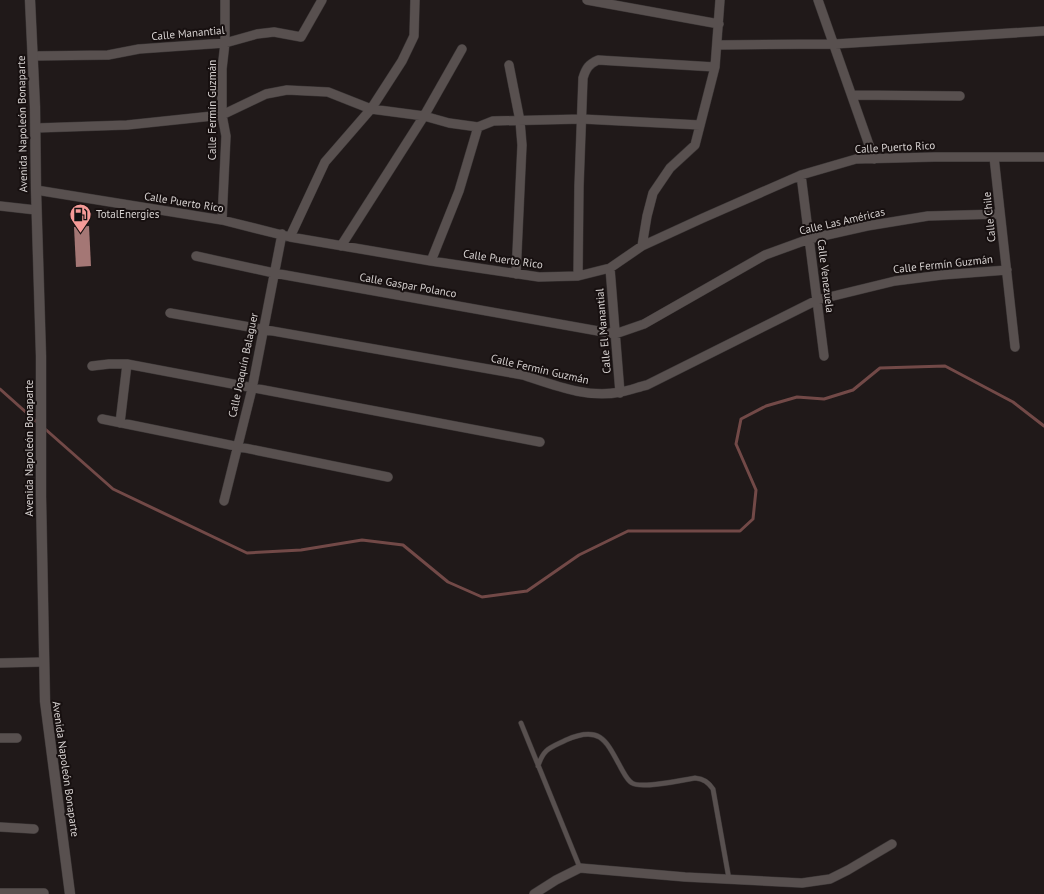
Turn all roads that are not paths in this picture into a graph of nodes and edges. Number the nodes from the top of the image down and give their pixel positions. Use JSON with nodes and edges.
{"nodes":[{"id":1,"x":30,"y":0,"type":"edge"},
{"id":2,"x":224,"y":0,"type":"edge"},
{"id":3,"x":322,"y":0,"type":"edge"},
{"id":4,"x":415,"y":0,"type":"edge"},
{"id":5,"x":587,"y":0,"type":"edge"},
{"id":6,"x":720,"y":0,"type":"edge"},
{"id":7,"x":818,"y":0,"type":"edge"},
{"id":8,"x":719,"y":24,"type":"junction"},
{"id":9,"x":1044,"y":31,"type":"edge"},
{"id":10,"x":225,"y":42,"type":"junction"},
{"id":11,"x":835,"y":44,"type":"junction"},
{"id":12,"x":717,"y":45,"type":"junction"},
{"id":13,"x":462,"y":49,"type":"dead end"},
{"id":14,"x":33,"y":56,"type":"junction"},
{"id":15,"x":509,"y":65,"type":"dead end"},
{"id":16,"x":715,"y":67,"type":"junction"},
{"id":17,"x":852,"y":95,"type":"junction"},
{"id":18,"x":960,"y":96,"type":"dead end"},
{"id":19,"x":371,"y":109,"type":"junction"},
{"id":20,"x":222,"y":115,"type":"junction"},
{"id":21,"x":424,"y":116,"type":"junction"},
{"id":22,"x":582,"y":119,"type":"junction"},
{"id":23,"x":520,"y":121,"type":"junction"},
{"id":24,"x":700,"y":125,"type":"junction"},
{"id":25,"x":478,"y":127,"type":"junction"},
{"id":26,"x":36,"y":128,"type":"junction"},
{"id":27,"x":994,"y":157,"type":"junction"},
{"id":28,"x":1044,"y":157,"type":"edge"},
{"id":29,"x":874,"y":159,"type":"junction"},
{"id":30,"x":801,"y":175,"type":"junction"},
{"id":31,"x":36,"y":190,"type":"junction"},
{"id":32,"x":0,"y":206,"type":"edge"},
{"id":33,"x":36,"y":210,"type":"junction"},
{"id":34,"x":1000,"y":214,"type":"junction"},
{"id":35,"x":222,"y":220,"type":"junction"},
{"id":36,"x":286,"y":235,"type":"junction"},
{"id":37,"x":809,"y":239,"type":"junction"},
{"id":38,"x":342,"y":246,"type":"junction"},
{"id":39,"x":642,"y":246,"type":"junction"},
{"id":40,"x":196,"y":256,"type":"dead end"},
{"id":41,"x":431,"y":261,"type":"junction"},
{"id":42,"x":610,"y":268,"type":"junction"},
{"id":43,"x":1006,"y":270,"type":"junction"},
{"id":44,"x":274,"y":273,"type":"junction"},
{"id":45,"x":516,"y":274,"type":"junction"},
{"id":46,"x":578,"y":276,"type":"junction"},
{"id":47,"x":817,"y":300,"type":"junction"},
{"id":48,"x":170,"y":313,"type":"dead end"},
{"id":49,"x":263,"y":329,"type":"junction"},
{"id":50,"x":615,"y":334,"type":"junction"},
{"id":51,"x":1015,"y":346,"type":"dead end"},
{"id":52,"x":824,"y":356,"type":"dead end"},
{"id":53,"x":127,"y":364,"type":"junction"},
{"id":54,"x":92,"y":366,"type":"dead end"},
{"id":55,"x":252,"y":389,"type":"junction"},
{"id":56,"x":620,"y":393,"type":"junction"},
{"id":57,"x":102,"y":419,"type":"dead end"},
{"id":58,"x":120,"y":423,"type":"junction"},
{"id":59,"x":540,"y":442,"type":"dead end"},
{"id":60,"x":237,"y":446,"type":"junction"},
{"id":61,"x":388,"y":477,"type":"dead end"},
{"id":62,"x":224,"y":501,"type":"dead end"},
{"id":63,"x":43,"y":662,"type":"junction"},
{"id":64,"x":0,"y":663,"type":"edge"},
{"id":65,"x":521,"y":723,"type":"dead end"},
{"id":66,"x":0,"y":738,"type":"edge"},
{"id":67,"x":17,"y":738,"type":"dead end"},
{"id":68,"x":538,"y":766,"type":"junction"},
{"id":69,"x":0,"y":827,"type":"edge"},
{"id":70,"x":34,"y":829,"type":"dead end"},
{"id":71,"x":892,"y":844,"type":"dead end"},
{"id":72,"x":580,"y":868,"type":"junction"},
{"id":73,"x":729,"y":879,"type":"junction"},
{"id":74,"x":0,"y":892,"type":"edge"},
{"id":75,"x":44,"y":893,"type":"edge"},
{"id":76,"x":70,"y":894,"type":"edge"},
{"id":77,"x":534,"y":894,"type":"edge"}],
"edges":[{"from":1,"to":14,"type":"main road","name":"Avenida Napoleón Bonaparte"},
{"from":2,"to":10,"type":"street","name":"Calle Fermín Guzmán"},
{"from":3,"to":10,"type":"street","name":"Calle Manantial"},
{"from":4,"to":19,"type":"street","name":"Calle Joaquín Balaguer"},
{"from":5,"to":8,"type":"street"},
{"from":6,"to":8,"type":"street"},
{"from":7,"to":11,"type":"street"},
{"from":8,"to":12,"type":"street"},
{"from":9,"to":11,"type":"street"},
{"from":10,"to":14,"type":"street","name":"Calle Manantial"},
{"from":10,"to":20,"type":"street","name":"Calle Fermín Guzmán"},
{"from":11,"to":12,"type":"street"},
{"from":11,"to":17,"type":"street"},
{"from":12,"to":16,"type":"street"},
{"from":13,"to":21,"type":"street"},
{"from":14,"to":26,"type":"main road","name":"Avenida Napoleón Bonaparte"},
{"from":15,"to":23,"type":"street"},
{"from":16,"to":22,"type":"street"},
{"from":16,"to":24,"type":"street"},
{"from":17,"to":18,"type":"street"},
{"from":17,"to":29,"type":"street"},
{"from":19,"to":20,"type":"street"},
{"from":19,"to":21,"type":"street"},
{"from":19,"to":36,"type":"street","name":"Calle Joaquín Balaguer"},
{"from":20,"to":26,"type":"street"},
{"from":20,"to":35,"type":"street","name":"Calle Fermín Guzmán"},
{"from":21,"to":25,"type":"street"},
{"from":21,"to":38,"type":"street"},
{"from":22,"to":23,"type":"street"},
{"from":22,"to":24,"type":"street"},
{"from":22,"to":46,"type":"street"},
{"from":23,"to":25,"type":"street"},
{"from":23,"to":45,"type":"street"},
{"from":24,"to":39,"type":"street"},
{"from":25,"to":41,"type":"street"},
{"from":26,"to":31,"type":"main road","name":"Avenida Napoleón Bonaparte"},
{"from":27,"to":28,"type":"street","name":"Calle Puerto Rico"},
{"from":27,"to":29,"type":"street","name":"Calle Puerto Rico"},
{"from":27,"to":34,"type":"street","name":"Calle Chile"},
{"from":29,"to":30,"type":"street","name":"Calle Puerto Rico"},
{"from":30,"to":37,"type":"street","name":"Calle Venezuela"},
{"from":30,"to":39,"type":"street","name":"Calle Puerto Rico"},
{"from":31,"to":33,"type":"main road","name":"Avenida Napoleón Bonaparte"},
{"from":31,"to":35,"type":"street","name":"Calle Puerto Rico"},
{"from":32,"to":33,"type":"street"},
{"from":33,"to":63,"type":"main road","name":"Avenida Napoleón Bonaparte"},
{"from":34,"to":37,"type":"street","name":"Calle Las Américas"},
{"from":34,"to":43,"type":"street","name":"Calle Chile"},
{"from":35,"to":36,"type":"street","name":"Calle Puerto Rico"},
{"from":36,"to":38,"type":"street","name":"Calle Puerto Rico"},
{"from":36,"to":44,"type":"street","name":"Calle Joaquín Balaguer"},
{"from":37,"to":47,"type":"street","name":"Calle Venezuela"},
{"from":37,"to":50,"type":"street","name":"Calle Las Américas"},
{"from":38,"to":41,"type":"street","name":"Calle Puerto Rico"},
{"from":39,"to":42,"type":"street","name":"Calle Puerto Rico"},
{"from":40,"to":44,"type":"street","name":"Calle Gaspar Polanco"},
{"from":41,"to":45,"type":"street","name":"Calle Puerto Rico"},
{"from":42,"to":46,"type":"street","name":"Calle Puerto Rico"},
{"from":42,"to":50,"type":"street","name":"Calle El Manantial"},
{"from":43,"to":47,"type":"street","name":"Calle Fermín Guzmán"},
{"from":43,"to":51,"type":"street","name":"Calle Chile"},
{"from":44,"to":49,"type":"street","name":"Calle Joaquín Balaguer"},
{"from":44,"to":50,"type":"street","name":"Calle Gaspar Polanco"},
{"from":45,"to":46,"type":"street","name":"Calle Puerto Rico"},
{"from":47,"to":52,"type":"street","name":"Calle Venezuela"},
{"from":47,"to":56,"type":"street","name":"Calle Fermín Guzmán"},
{"from":48,"to":49,"type":"street","name":"Calle Fermín Guzmán"},
{"from":49,"to":55,"type":"street","name":"Calle Joaquín Balaguer"},
{"from":49,"to":56,"type":"street","name":"Calle Fermín Guzmán"},
{"from":50,"to":56,"type":"street","name":"Calle El Manantial"},
{"from":53,"to":54,"type":"street"},
{"from":53,"to":55,"type":"street"},
{"from":53,"to":58,"type":"street"},
{"from":55,"to":59,"type":"street"},
{"from":55,"to":60,"type":"street","name":"Calle Joaquín Balaguer"},
{"from":57,"to":58,"type":"street"},
{"from":58,"to":60,"type":"street"},
{"from":60,"to":61,"type":"street"},
{"from":60,"to":62,"type":"street","name":"Calle Joaquín Balaguer"},
{"from":63,"to":64,"type":"street"},
{"from":63,"to":76,"type":"main road","name":"Avenida Napoleón Bonaparte"},
{"from":65,"to":68,"type":"lane"},
{"from":66,"to":67,"type":"street"},
{"from":68,"to":72,"type":"lane"},
{"from":68,"to":73,"type":"lane"},
{"from":69,"to":70,"type":"street"},
{"from":71,"to":73,"type":"street"},
{"from":72,"to":73,"type":"street"},
{"from":72,"to":77,"type":"street"},
{"from":74,"to":75,"type":"street"}]}
